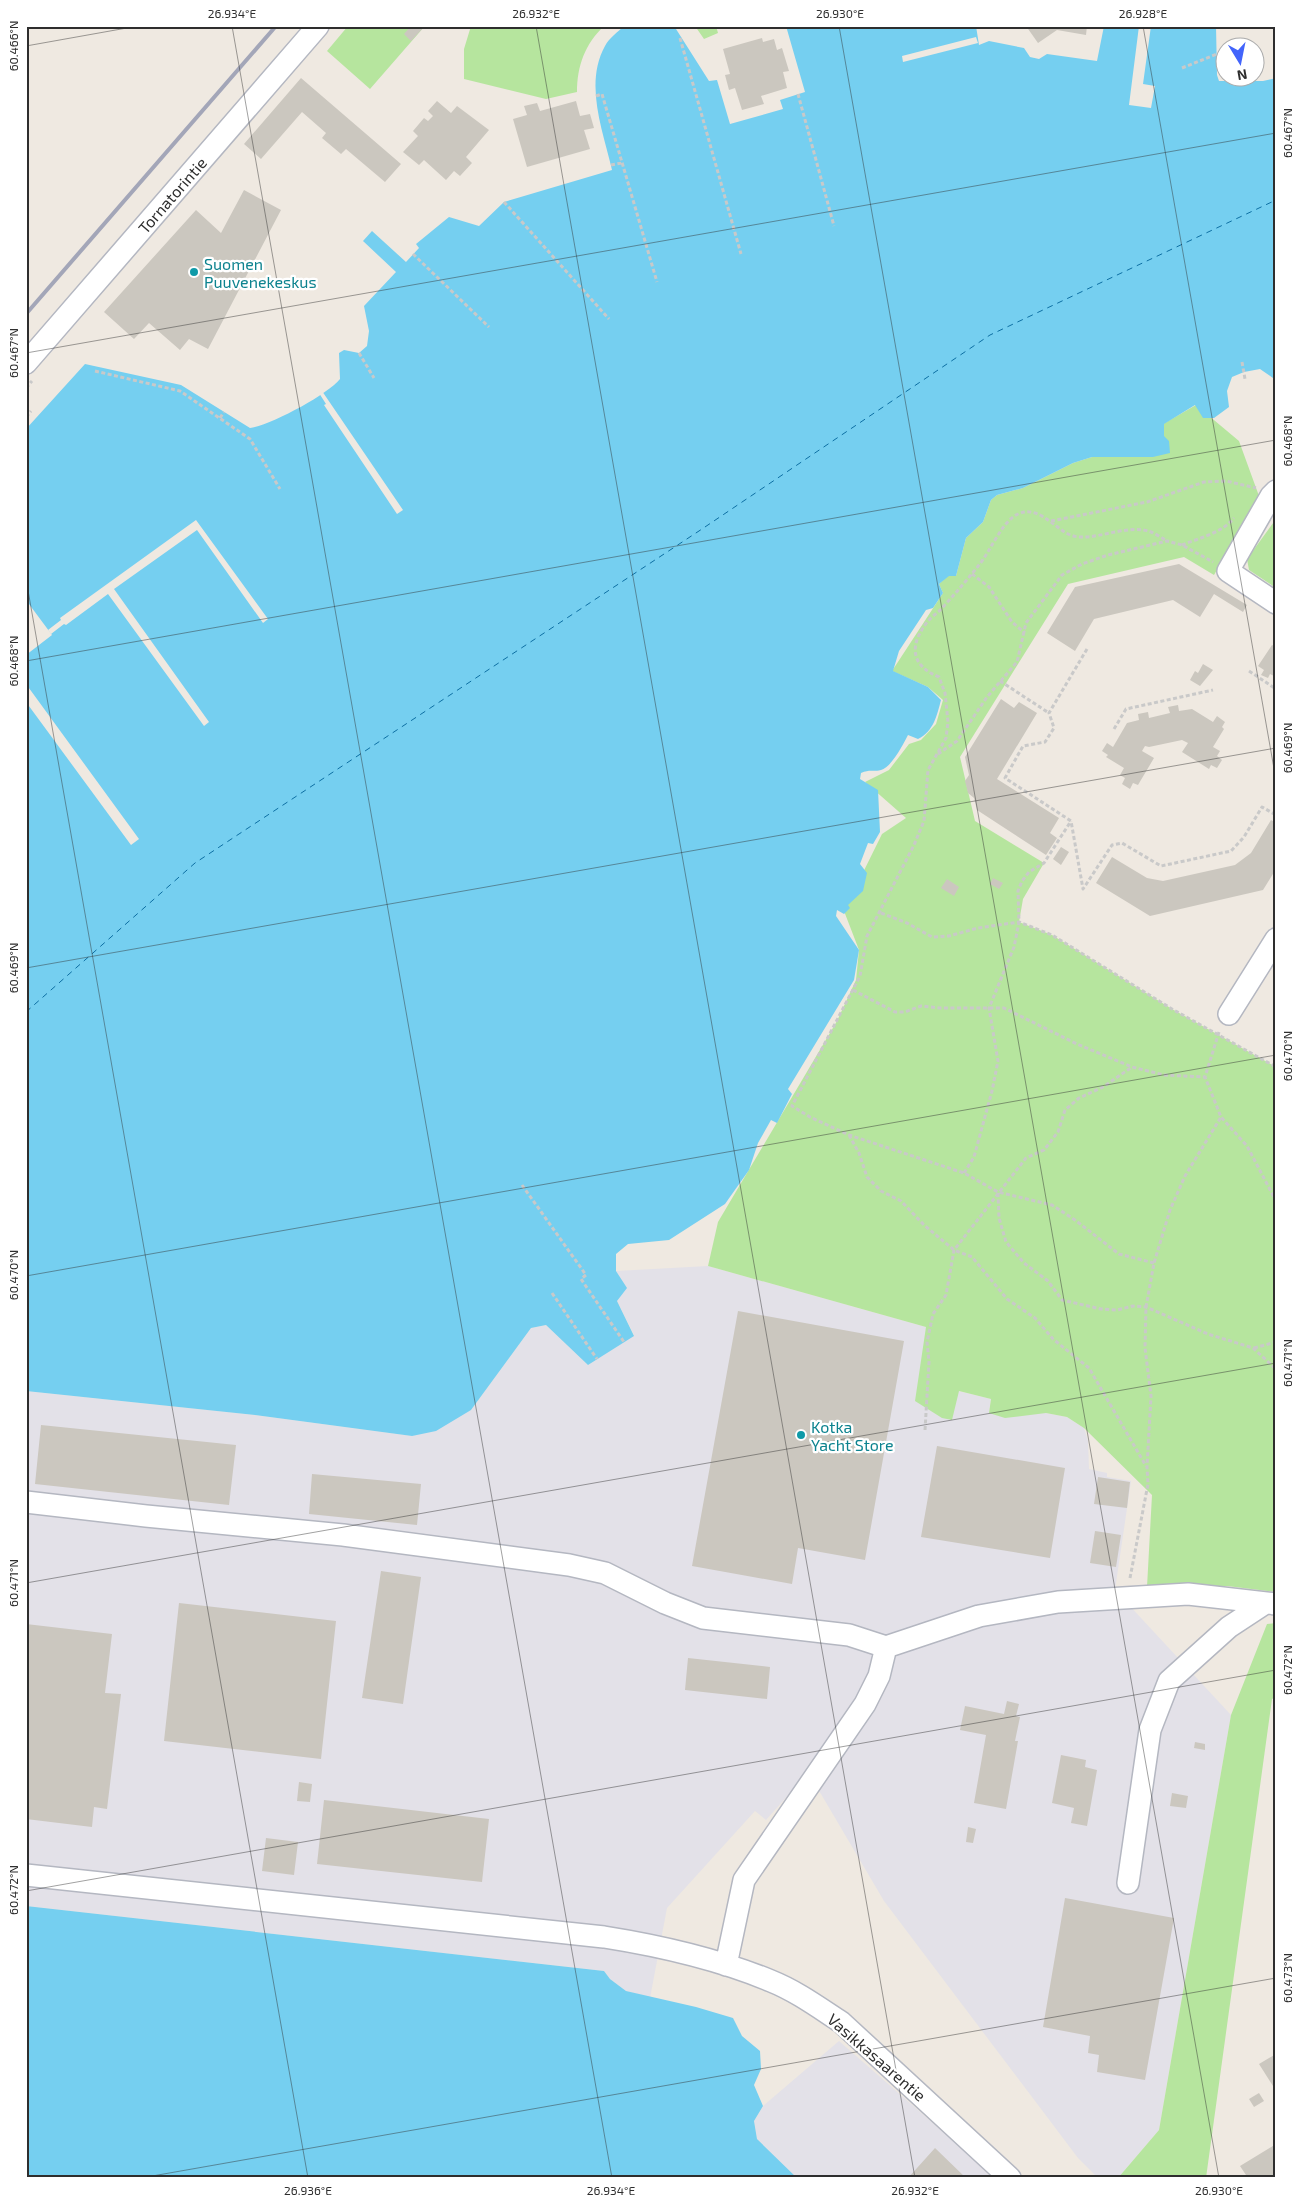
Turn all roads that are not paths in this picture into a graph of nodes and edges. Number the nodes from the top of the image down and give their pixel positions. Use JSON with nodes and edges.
{"nodes":[{"id":1,"x":318,"y":26,"type":"edge"},
{"id":2,"x":26,"y":363,"type":"edge"},
{"id":3,"x":1276,"y":472,"type":"edge"},
{"id":4,"x":1266,"y":493,"type":"edge"},
{"id":5,"x":1276,"y":603,"type":"edge"},
{"id":6,"x":1276,"y":939,"type":"edge"},
{"id":7,"x":1229,"y":1014,"type":"road end"},
{"id":8,"x":26,"y":1502,"type":"edge"},
{"id":9,"x":1270,"y":1604,"type":"edge"},
{"id":10,"x":886,"y":1647,"type":"junction"},
{"id":11,"x":26,"y":1875,"type":"edge"},
{"id":12,"x":1128,"y":1883,"type":"dead end"},
{"id":13,"x":726,"y":1965,"type":"junction"},
{"id":14,"x":1010,"y":2178,"type":"edge"}],
"edges":[{"from":1,"to":2,"type":"street","name":"Tornatorintie"},
{"from":3,"to":4,"type":"street"},
{"from":4,"to":5,"type":"street"},
{"from":6,"to":7,"type":"street"},
{"from":8,"to":10,"type":"street"},
{"from":9,"to":10,"type":"street"},
{"from":9,"to":12,"type":"street"},
{"from":10,"to":13,"type":"street"},
{"from":11,"to":13,"type":"street","name":"Vasikkasaarentie"},
{"from":13,"to":14,"type":"street","name":"Vasikkasaarentie"}]}
